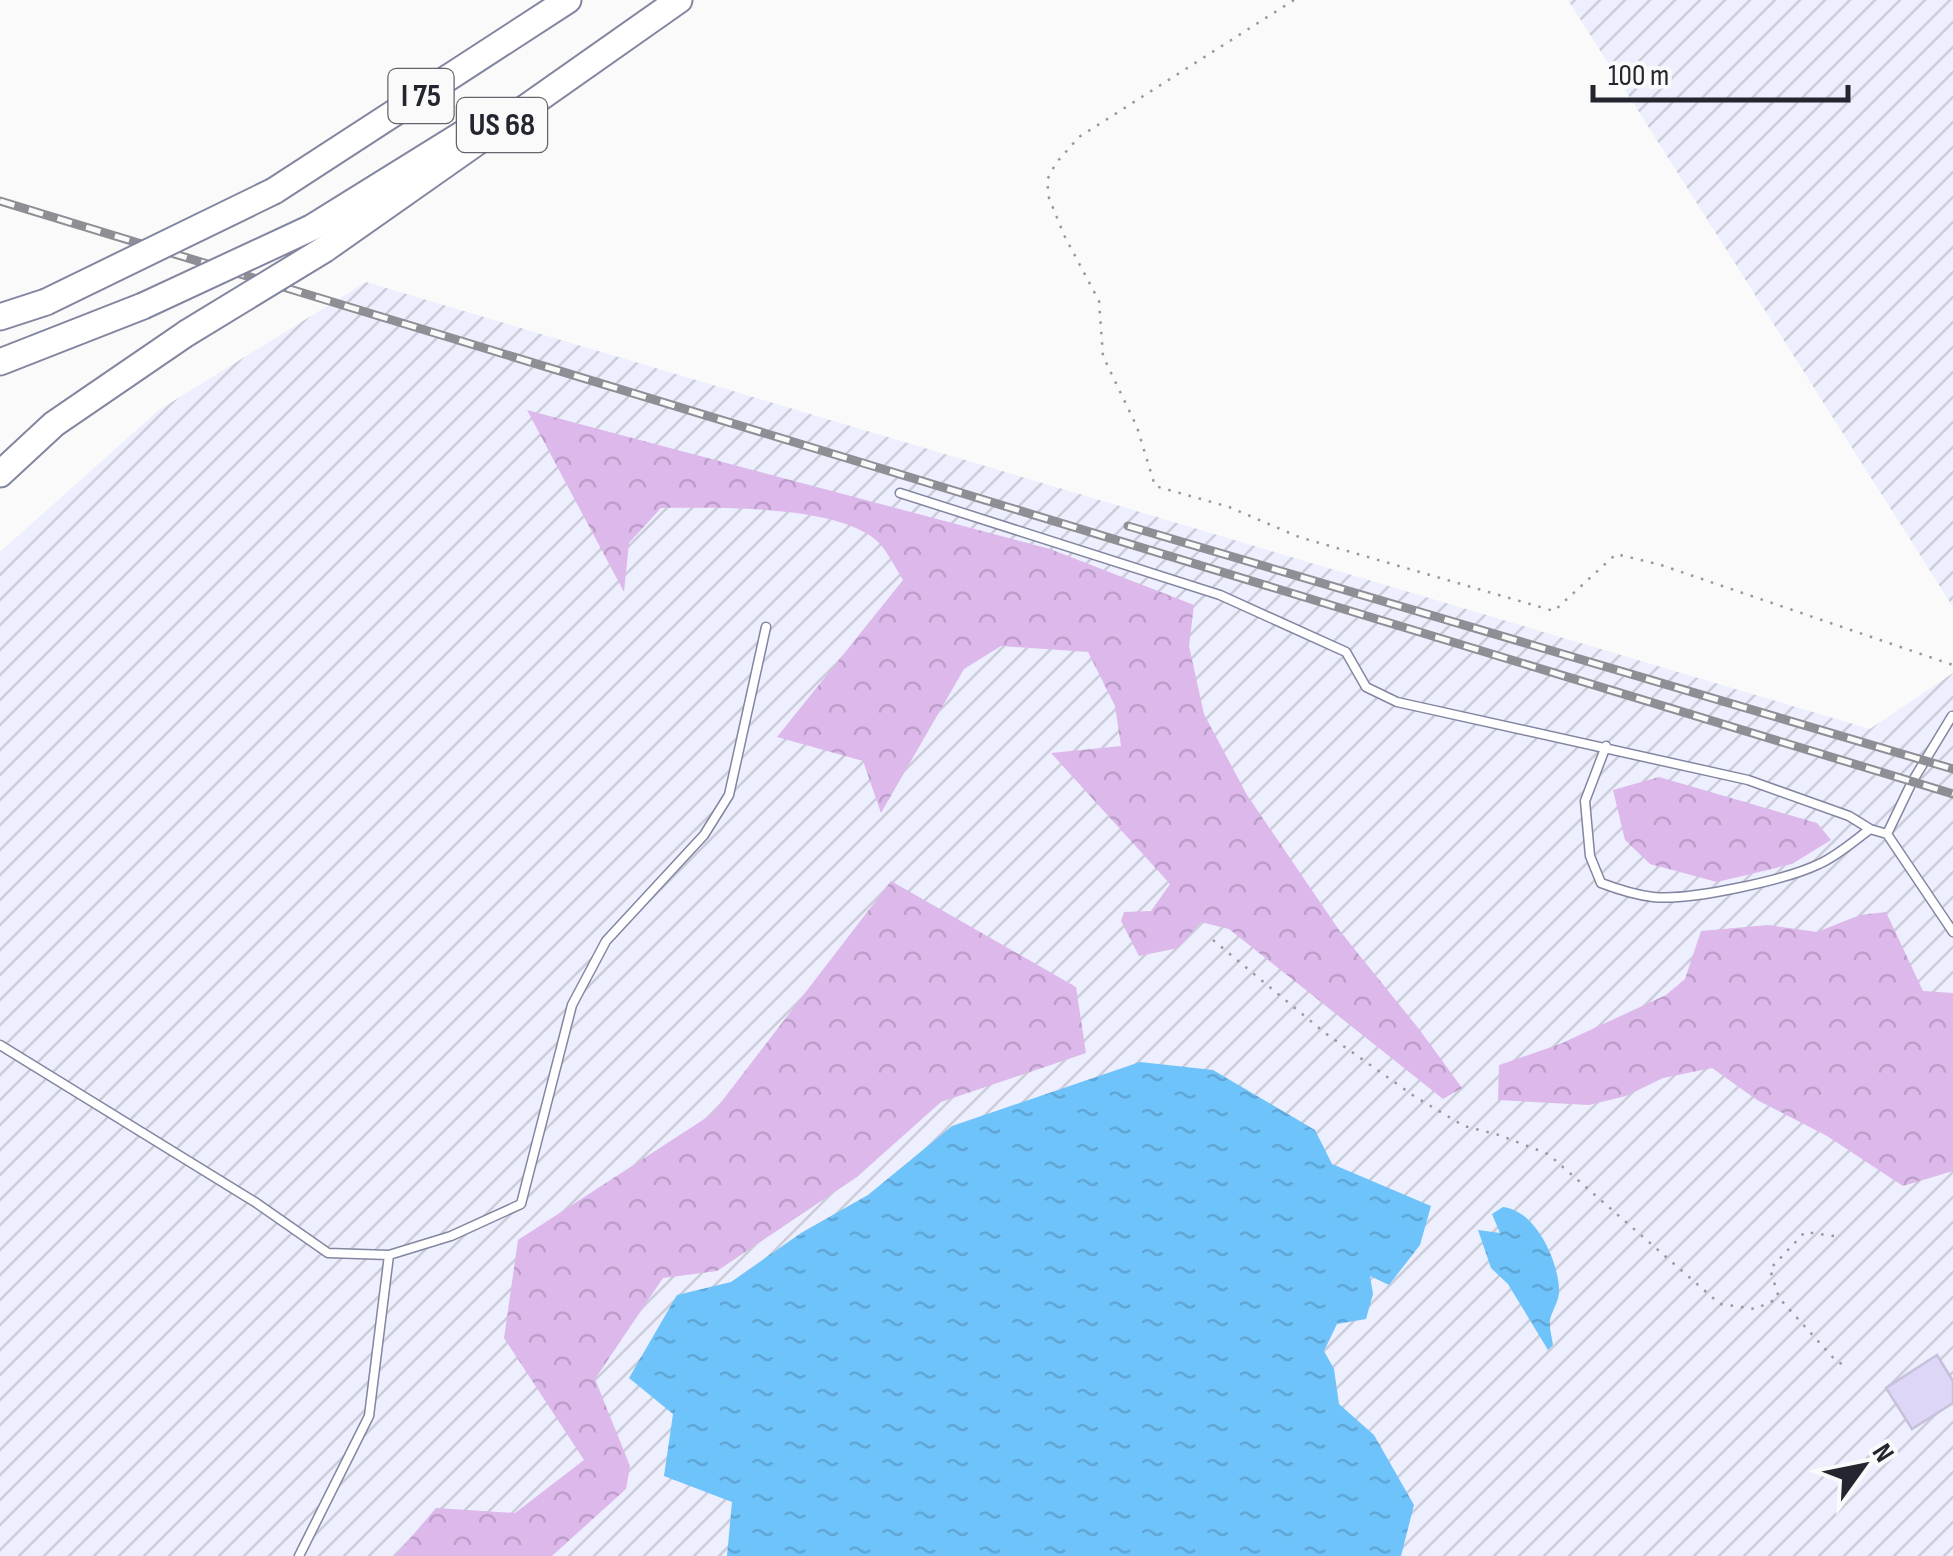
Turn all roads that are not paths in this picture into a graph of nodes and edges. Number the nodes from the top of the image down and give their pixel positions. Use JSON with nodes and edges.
{"nodes":[{"id":1,"x":568,"y":0,"type":"edge"},
{"id":2,"x":678,"y":0,"type":"edge"},
{"id":3,"x":318,"y":239,"type":"junction"},
{"id":4,"x":0,"y":317,"type":"edge"},
{"id":5,"x":0,"y":362,"type":"edge"},
{"id":6,"x":0,"y":474,"type":"edge"},
{"id":7,"x":900,"y":493,"type":"dead end"},
{"id":8,"x":766,"y":627,"type":"dead end"},
{"id":9,"x":1953,"y":714,"type":"edge"},
{"id":10,"x":1606,"y":746,"type":"junction"},
{"id":11,"x":1870,"y":830,"type":"junction"},
{"id":12,"x":1887,"y":834,"type":"junction"},
{"id":13,"x":1953,"y":932,"type":"edge"},
{"id":14,"x":0,"y":1045,"type":"edge"},
{"id":15,"x":388,"y":1254,"type":"junction"},
{"id":16,"x":299,"y":1556,"type":"edge"}],
"edges":[{"from":1,"to":4,"type":"highway","number":"I 75","bridge":true},
{"from":2,"to":3,"type":"highway","number":"US 68"},
{"from":3,"to":5,"type":"highway","bridge":true},
{"from":3,"to":6,"type":"highway","number":"US 68","bridge":true},
{"from":7,"to":10,"type":"lane"},
{"from":8,"to":15,"type":"lane"},
{"from":9,"to":12,"type":"lane"},
{"from":10,"to":11,"type":"lane"},
{"from":10,"to":11,"type":"lane"},
{"from":11,"to":12,"type":"lane"},
{"from":12,"to":13,"type":"lane"},
{"from":14,"to":15,"type":"lane"},
{"from":15,"to":16,"type":"lane"}]}
